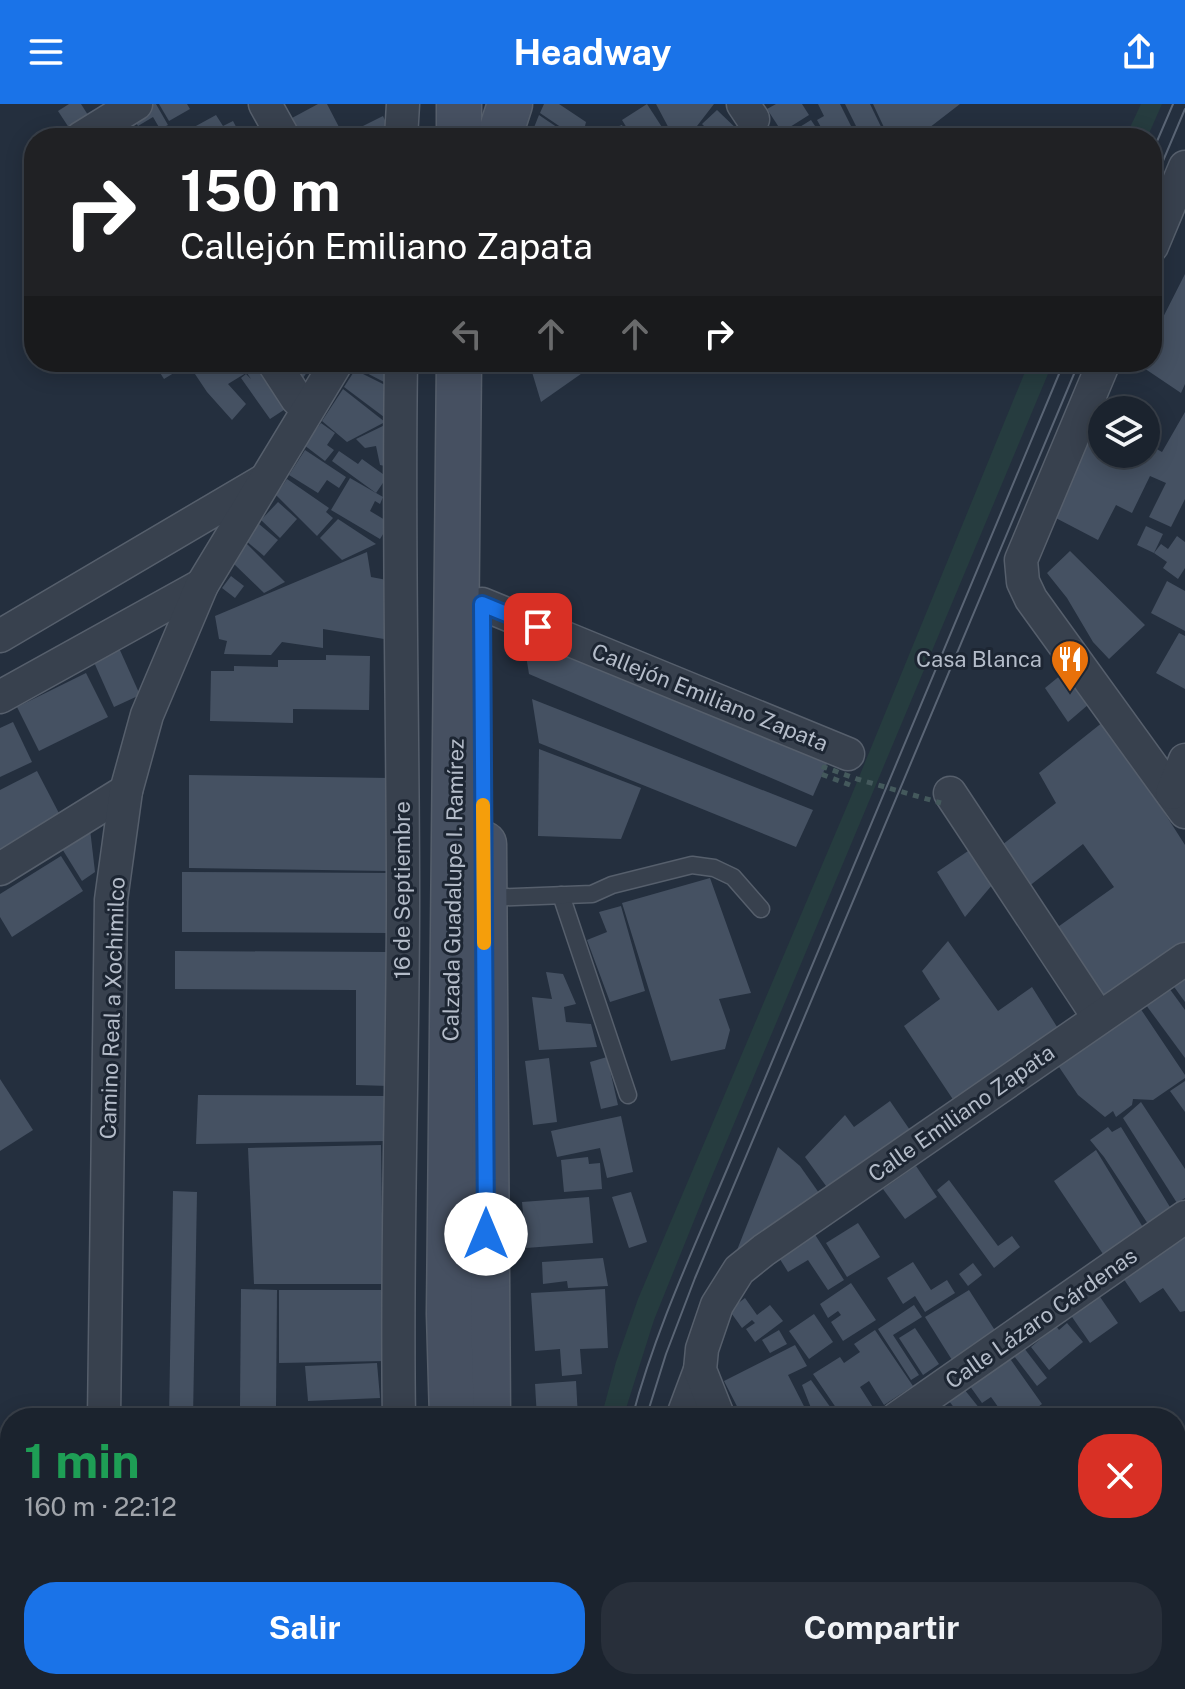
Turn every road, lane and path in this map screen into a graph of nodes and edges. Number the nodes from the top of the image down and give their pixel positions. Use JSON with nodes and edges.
{"nodes":[{"id":1,"x":136,"y":104,"type":"edge"},
{"id":2,"x":265,"y":104,"type":"edge"},
{"id":3,"x":403,"y":104,"type":"edge"},
{"id":4,"x":459,"y":104,"type":"edge"},
{"id":5,"x":510,"y":104,"type":"edge"},
{"id":6,"x":97,"y":128,"type":"edge"},
{"id":7,"x":278,"y":128,"type":"edge"},
{"id":8,"x":402,"y":128,"type":"edge"},
{"id":9,"x":459,"y":128,"type":"edge"},
{"id":10,"x":502,"y":128,"type":"edge"},
{"id":11,"x":1185,"y":167,"type":"edge"},
{"id":12,"x":1162,"y":222,"type":"edge"},
{"id":13,"x":279,"y":372,"type":"edge"},
{"id":14,"x":331,"y":372,"type":"edge"},
{"id":15,"x":401,"y":372,"type":"edge"},
{"id":16,"x":459,"y":372,"type":"edge"},
{"id":17,"x":484,"y":372,"type":"edge"},
{"id":18,"x":1100,"y":372,"type":"edge"},
{"id":19,"x":307,"y":409,"type":"junction"},
{"id":20,"x":266,"y":480,"type":"junction"},
{"id":21,"x":202,"y":585,"type":"junction"},
{"id":22,"x":482,"y":604,"type":"junction"},
{"id":23,"x":0,"y":636,"type":"edge"},
{"id":24,"x":0,"y":697,"type":"edge"},
{"id":25,"x":1185,"y":760,"type":"edge"},
{"id":26,"x":849,"y":770,"type":"joint"},
{"id":27,"x":126,"y":791,"type":"junction"},
{"id":28,"x":946,"y":798,"type":"joint"},
{"id":29,"x":1178,"y":802,"type":"edge"},
{"id":30,"x":0,"y":869,"type":"edge"},
{"id":31,"x":561,"y":895,"type":"junction"},
{"id":32,"x":484,"y":898,"type":"junction"},
{"id":33,"x":761,"y":909,"type":"dead end"},
{"id":34,"x":1185,"y":959,"type":"edge"},
{"id":35,"x":1099,"y":1018,"type":"junction"},
{"id":36,"x":628,"y":1095,"type":"dead end"},
{"id":37,"x":1185,"y":1217,"type":"edge"},
{"id":38,"x":700,"y":1370,"type":"junction"},
{"id":39,"x":104,"y":1408,"type":"edge"},
{"id":40,"x":399,"y":1408,"type":"edge"},
{"id":41,"x":452,"y":1408,"type":"edge"},
{"id":42,"x":488,"y":1408,"type":"edge"},
{"id":43,"x":686,"y":1408,"type":"edge"},
{"id":44,"x":715,"y":1408,"type":"edge"},
{"id":45,"x":911,"y":1408,"type":"edge"}],
"edges":[{"from":1,"to":6,"type":"street"},
{"from":2,"to":7,"type":"street"},
{"from":3,"to":8,"type":"street"},
{"from":4,"to":9,"type":"main road"},
{"from":5,"to":10,"type":"main road"},
{"from":11,"to":12,"type":"street"},
{"from":13,"to":19,"type":"street"},
{"from":14,"to":19,"type":"street","name":"Camino Real a Xochimilco"},
{"from":15,"to":40,"type":"street","name":"16 de Septiembre"},
{"from":16,"to":41,"type":"main road","name":"Calzada Guadalupe I. Ramírez"},
{"from":17,"to":22,"type":"main road","name":"Calzada Guadalupe I. Ramírez"},
{"from":18,"to":29,"type":"street"},
{"from":19,"to":20,"type":"street","name":"Camino Real a Xochimilco"},
{"from":20,"to":21,"type":"street","name":"Camino Real a Xochimilco"},
{"from":20,"to":23,"type":"street"},
{"from":21,"to":24,"type":"street"},
{"from":21,"to":27,"type":"street","name":"Camino Real a Xochimilco"},
{"from":22,"to":26,"type":"street","name":"Callejón Emiliano Zapata"},
{"from":22,"to":32,"type":"main road","name":"Calzada Guadalupe I. Ramírez"},
{"from":25,"to":29,"type":"street"},
{"from":26,"to":28,"type":"path","bridge":true},
{"from":27,"to":30,"type":"street"},
{"from":27,"to":39,"type":"street","name":"Camino Real a Xochimilco"},
{"from":28,"to":35,"type":"street"},
{"from":31,"to":32,"type":"lane"},
{"from":31,"to":33,"type":"lane"},
{"from":31,"to":36,"type":"lane"},
{"from":32,"to":42,"type":"main road","name":"Calzada Guadalupe I. Ramírez"},
{"from":34,"to":35,"type":"street","name":"Calle Emiliano Zapata"},
{"from":35,"to":38,"type":"street","name":"Calle Emiliano Zapata"},
{"from":37,"to":45,"type":"street","name":"Calle Lázaro Cárdenas"},
{"from":38,"to":43,"type":"street"},
{"from":38,"to":44,"type":"street"}]}
